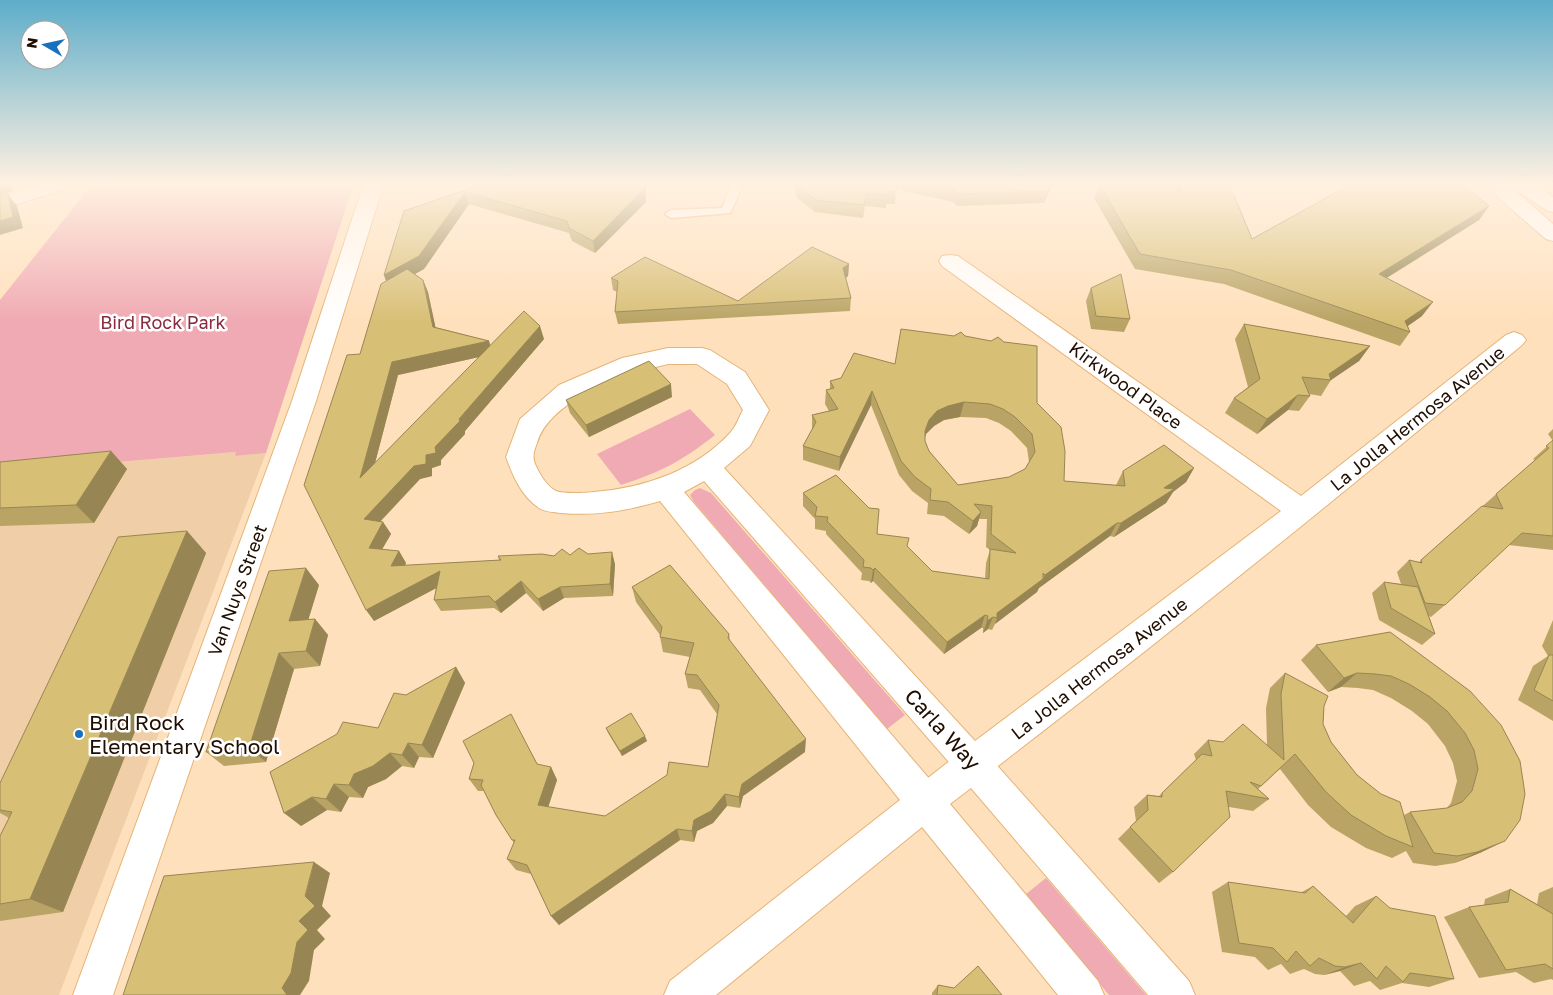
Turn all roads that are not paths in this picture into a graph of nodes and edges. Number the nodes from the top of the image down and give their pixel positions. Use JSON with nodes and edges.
{"nodes":[{"id":1,"x":359,"y":229,"type":"edge"},
{"id":2,"x":950,"y":261,"type":"dead end"},
{"id":3,"x":1514,"y":340,"type":"dead end"},
{"id":4,"x":707,"y":467,"type":"junction"},
{"id":5,"x":666,"y":489,"type":"junction"},
{"id":6,"x":1300,"y":510,"type":"junction"},
{"id":7,"x":973,"y":764,"type":"junction"},
{"id":8,"x":925,"y":802,"type":"junction"},
{"id":9,"x":93,"y":995,"type":"edge"},
{"id":10,"x":684,"y":995,"type":"edge"},
{"id":11,"x":1084,"y":995,"type":"edge"},
{"id":12,"x":1175,"y":995,"type":"edge"}],
"edges":[{"from":1,"to":9,"type":"street","name":"Van Nuys Street"},
{"from":2,"to":6,"type":"street","name":"Kirkwood Place"},
{"from":3,"to":6,"type":"street","name":"La Jolla Hermosa Avenue"},
{"from":4,"to":5,"type":"street"},
{"from":4,"to":5,"type":"street"},
{"from":4,"to":7,"type":"street","name":"Carla Way"},
{"from":5,"to":8,"type":"street"},
{"from":6,"to":7,"type":"street","name":"La Jolla Hermosa Avenue"},
{"from":7,"to":8,"type":"street","name":"La Jolla Hermosa Avenue"},
{"from":7,"to":12,"type":"street","name":"Carla Way"},
{"from":8,"to":10,"type":"street","name":"La Jolla Hermosa Avenue"},
{"from":8,"to":11,"type":"street"}]}
